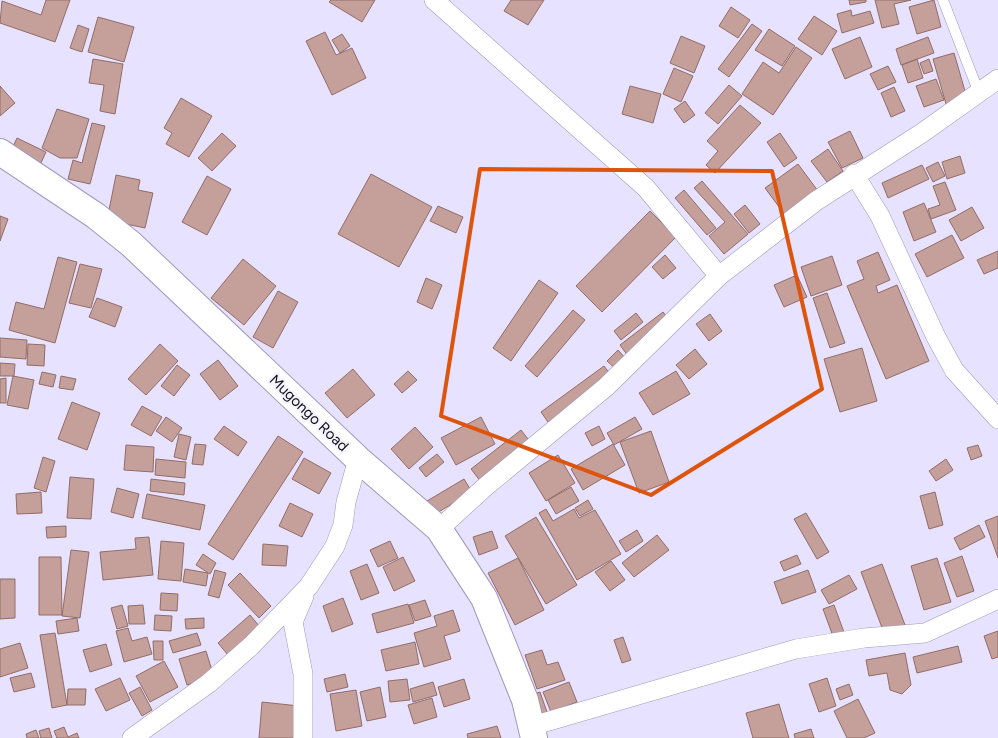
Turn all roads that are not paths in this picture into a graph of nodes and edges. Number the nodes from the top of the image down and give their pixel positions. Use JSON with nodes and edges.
{"nodes":[{"id":1,"x":434,"y":0,"type":"edge"},
{"id":2,"x":943,"y":0,"type":"edge"},
{"id":3,"x":998,"y":79,"type":"edge"},
{"id":4,"x":979,"y":93,"type":"junction"},
{"id":5,"x":0,"y":152,"type":"edge"},
{"id":6,"x":854,"y":174,"type":"junction"},
{"id":7,"x":719,"y":276,"type":"junction"},
{"id":8,"x":998,"y":419,"type":"edge"},
{"id":9,"x":358,"y":459,"type":"junction"},
{"id":10,"x":439,"y":529,"type":"junction"},
{"id":11,"x":309,"y":586,"type":"junction"},
{"id":12,"x":998,"y":599,"type":"edge"},
{"id":13,"x":533,"y":732,"type":"edge"},
{"id":14,"x":132,"y":738,"type":"edge"},
{"id":15,"x":303,"y":738,"type":"edge"}],
"edges":[{"from":1,"to":7,"type":"street"},
{"from":2,"to":4,"type":"lane"},
{"from":3,"to":4,"type":"street"},
{"from":4,"to":6,"type":"street"},
{"from":5,"to":9,"type":"street","name":"Mugongo Road"},
{"from":6,"to":7,"type":"street"},
{"from":6,"to":8,"type":"street"},
{"from":7,"to":10,"type":"street"},
{"from":9,"to":10,"type":"street","name":"Mugongo Road"},
{"from":9,"to":11,"type":"street"},
{"from":10,"to":13,"type":"street","name":"Mugongo Road"},
{"from":11,"to":14,"type":"street"},
{"from":11,"to":15,"type":"street"},
{"from":12,"to":13,"type":"street"}]}
